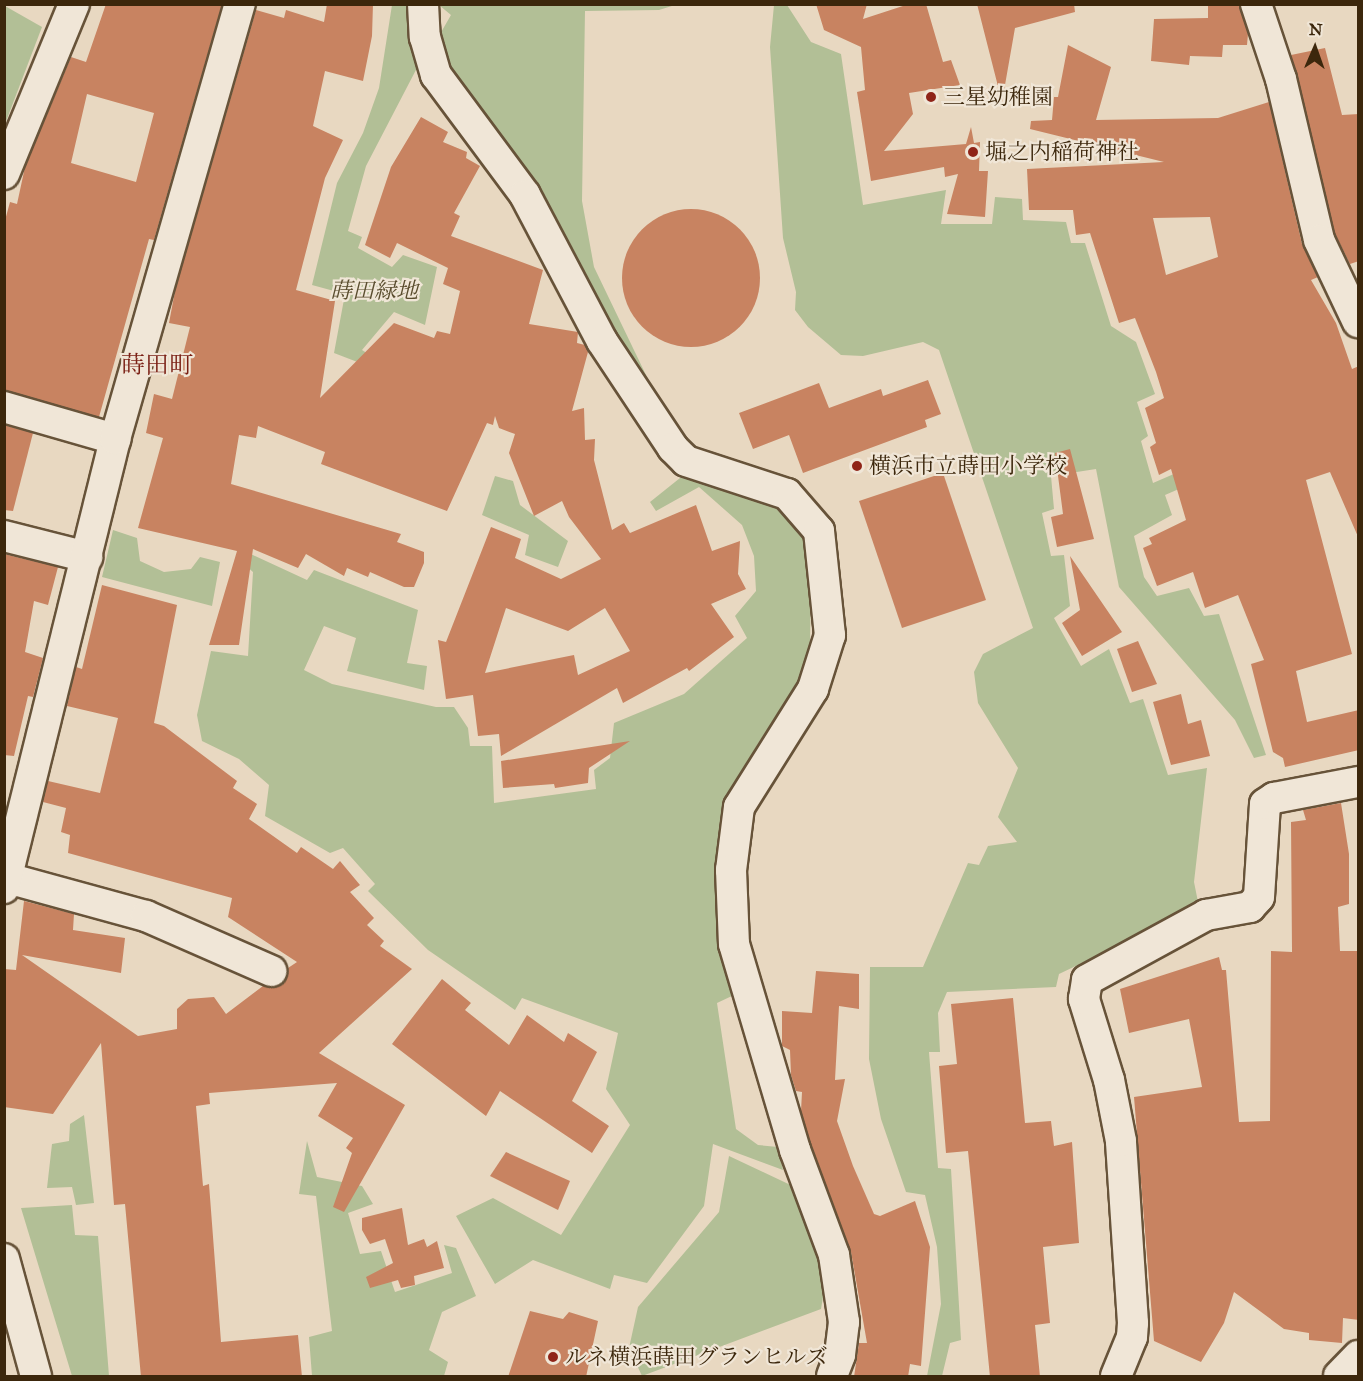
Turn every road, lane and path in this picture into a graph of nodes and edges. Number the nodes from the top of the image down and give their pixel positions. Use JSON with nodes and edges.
{"nodes":[{"id":1,"x":74,"y":4,"type":"edge"},
{"id":2,"x":240,"y":4,"type":"edge"},
{"id":3,"x":423,"y":4,"type":"edge"},
{"id":4,"x":1256,"y":4,"type":"edge"},
{"id":5,"x":4,"y":174,"type":"edge"},
{"id":6,"x":1359,"y":322,"type":"edge"},
{"id":7,"x":4,"y":407,"type":"edge"},
{"id":8,"x":116,"y":440,"type":"junction"},
{"id":9,"x":4,"y":536,"type":"edge"},
{"id":10,"x":87,"y":557,"type":"junction"},
{"id":11,"x":1359,"y":782,"type":"edge"},
{"id":12,"x":6,"y":883,"type":"edge"},
{"id":13,"x":271,"y":971,"type":"dead end"},
{"id":14,"x":4,"y":1260,"type":"edge"},
{"id":15,"x":1359,"y":1356,"type":"edge"},
{"id":16,"x":36,"y":1377,"type":"edge"},
{"id":17,"x":832,"y":1377,"type":"edge"},
{"id":18,"x":1116,"y":1377,"type":"edge"},
{"id":19,"x":1339,"y":1377,"type":"edge"}],
"edges":[{"from":1,"to":5,"type":"street"},
{"from":2,"to":8,"type":"street"},
{"from":3,"to":17,"type":"street"},
{"from":4,"to":6,"type":"street"},
{"from":7,"to":8,"type":"street"},
{"from":8,"to":10,"type":"street"},
{"from":9,"to":10,"type":"street"},
{"from":10,"to":12,"type":"street"},
{"from":11,"to":18,"type":"street"},
{"from":12,"to":13,"type":"street"},
{"from":14,"to":16,"type":"street"},
{"from":15,"to":19,"type":"street"}]}
